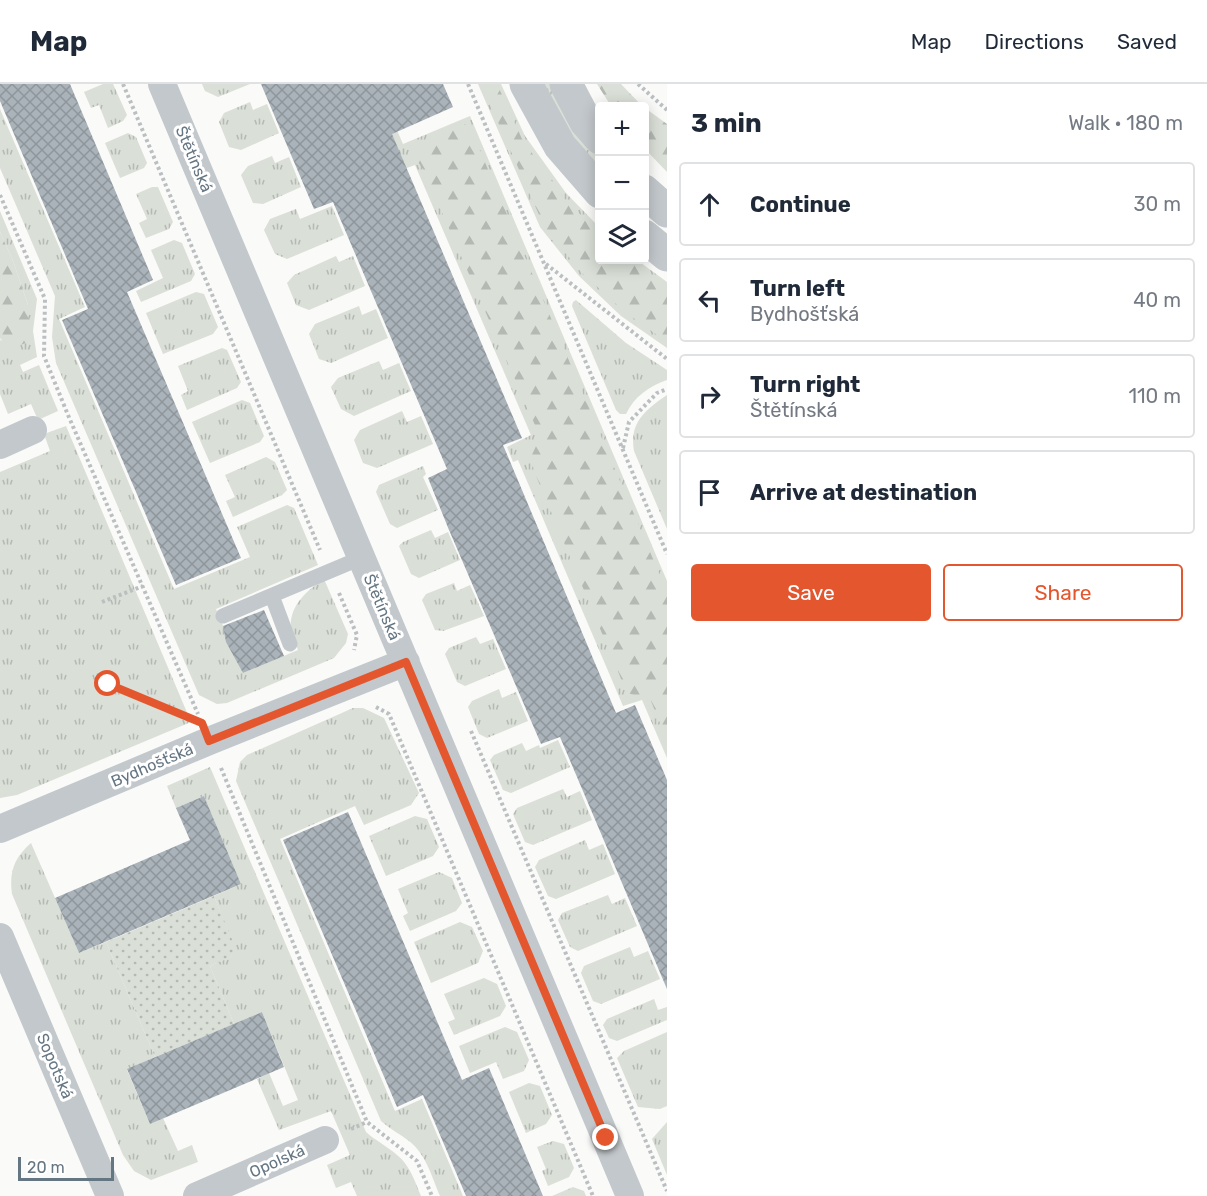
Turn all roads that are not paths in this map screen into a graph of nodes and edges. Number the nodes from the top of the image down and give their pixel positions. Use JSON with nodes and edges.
{"nodes":[{"id":1,"x":162,"y":84,"type":"edge"},
{"id":2,"x":525,"y":84,"type":"edge"},
{"id":3,"x":566,"y":84,"type":"edge"},
{"id":4,"x":595,"y":132,"type":"edge"},
{"id":5,"x":595,"y":186,"type":"edge"},
{"id":6,"x":649,"y":195,"type":"edge"},
{"id":7,"x":667,"y":211,"type":"edge"},
{"id":8,"x":649,"y":239,"type":"edge"},
{"id":9,"x":667,"y":255,"type":"edge"},
{"id":10,"x":33,"y":430,"type":"dead end"},
{"id":11,"x":0,"y":445,"type":"edge"},
{"id":12,"x":361,"y":558,"type":"junction"},
{"id":13,"x":272,"y":596,"type":"junction"},
{"id":14,"x":223,"y":616,"type":"dead end"},
{"id":15,"x":290,"y":644,"type":"dead end"},
{"id":16,"x":406,"y":662,"type":"junction"},
{"id":17,"x":0,"y":829,"type":"edge"},
{"id":18,"x":0,"y":937,"type":"edge"},
{"id":19,"x":325,"y":1140,"type":"dead end"},
{"id":20,"x":110,"y":1196,"type":"edge"},
{"id":21,"x":197,"y":1196,"type":"edge"},
{"id":22,"x":630,"y":1196,"type":"edge"}],
"edges":[{"from":1,"to":12,"type":"street","name":"Štětínská"},
{"from":2,"to":5,"type":"street"},
{"from":3,"to":4,"type":"street"},
{"from":6,"to":7,"type":"street"},
{"from":8,"to":9,"type":"street"},
{"from":10,"to":11,"type":"street"},
{"from":12,"to":13,"type":"lane"},
{"from":12,"to":16,"type":"street","name":"Štětínská"},
{"from":13,"to":14,"type":"lane"},
{"from":13,"to":15,"type":"lane"},
{"from":16,"to":17,"type":"street","name":"Bydhošťská"},
{"from":16,"to":22,"type":"street","name":"Štětínská"},
{"from":18,"to":20,"type":"street","name":"Sopotská"},
{"from":19,"to":21,"type":"street","name":"Opolská"}]}
